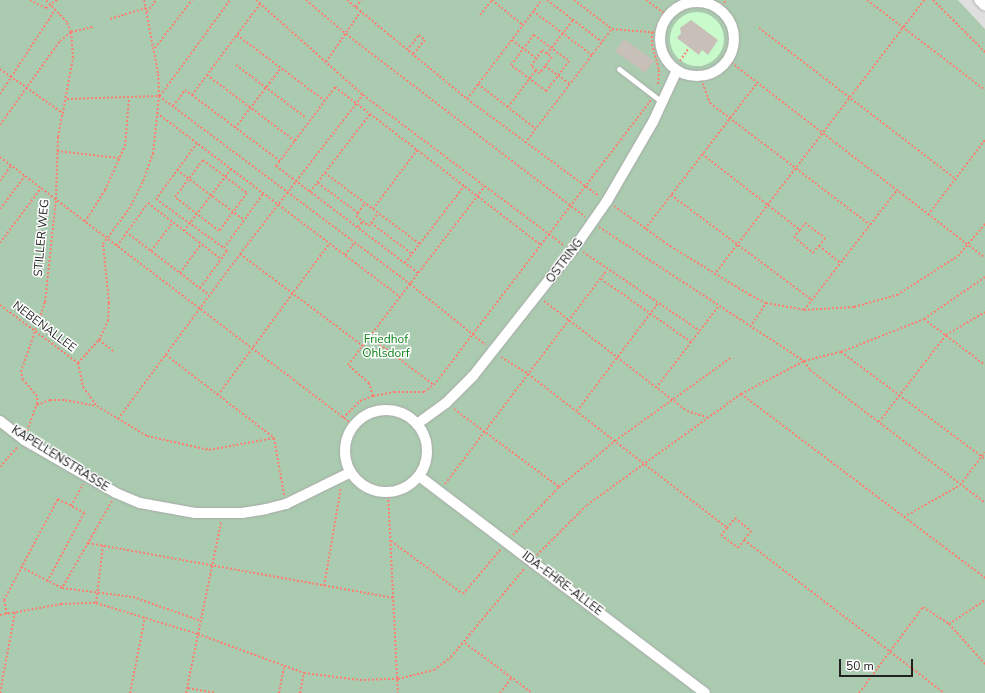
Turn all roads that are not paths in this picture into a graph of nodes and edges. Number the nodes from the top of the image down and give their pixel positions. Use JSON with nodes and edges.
{"nodes":[{"id":1,"x":979,"y":0,"type":"edge"},
{"id":2,"x":696,"y":1,"type":"edge"},
{"id":3,"x":685,"y":2,"type":"edge"},
{"id":4,"x":985,"y":6,"type":"edge"},
{"id":5,"x":619,"y":68,"type":"dead end"},
{"id":6,"x":676,"y":69,"type":"junction"},
{"id":7,"x":658,"y":99,"type":"junction"},
{"id":8,"x":0,"y":421,"type":"edge"},
{"id":9,"x":417,"y":424,"type":"junction"},
{"id":10,"x":347,"y":475,"type":"junction"},
{"id":11,"x":419,"y":476,"type":"junction"},
{"id":12,"x":705,"y":693,"type":"edge"}],
"edges":[{"from":1,"to":4,"type":"street"},
{"from":2,"to":3,"type":"street"},
{"from":2,"to":6,"type":"street"},
{"from":3,"to":6,"type":"street"},
{"from":5,"to":7,"type":"lane"},
{"from":6,"to":7,"type":"street","name":"OSTRING"},
{"from":7,"to":9,"type":"street","name":"OSTRING"},
{"from":8,"to":10,"type":"street","name":"KAPELLENSTRASSE"},
{"from":9,"to":10,"type":"street"},
{"from":9,"to":11,"type":"street"},
{"from":10,"to":11,"type":"street"},
{"from":11,"to":12,"type":"street","name":"IDA-EHRE-ALLEE"}]}
